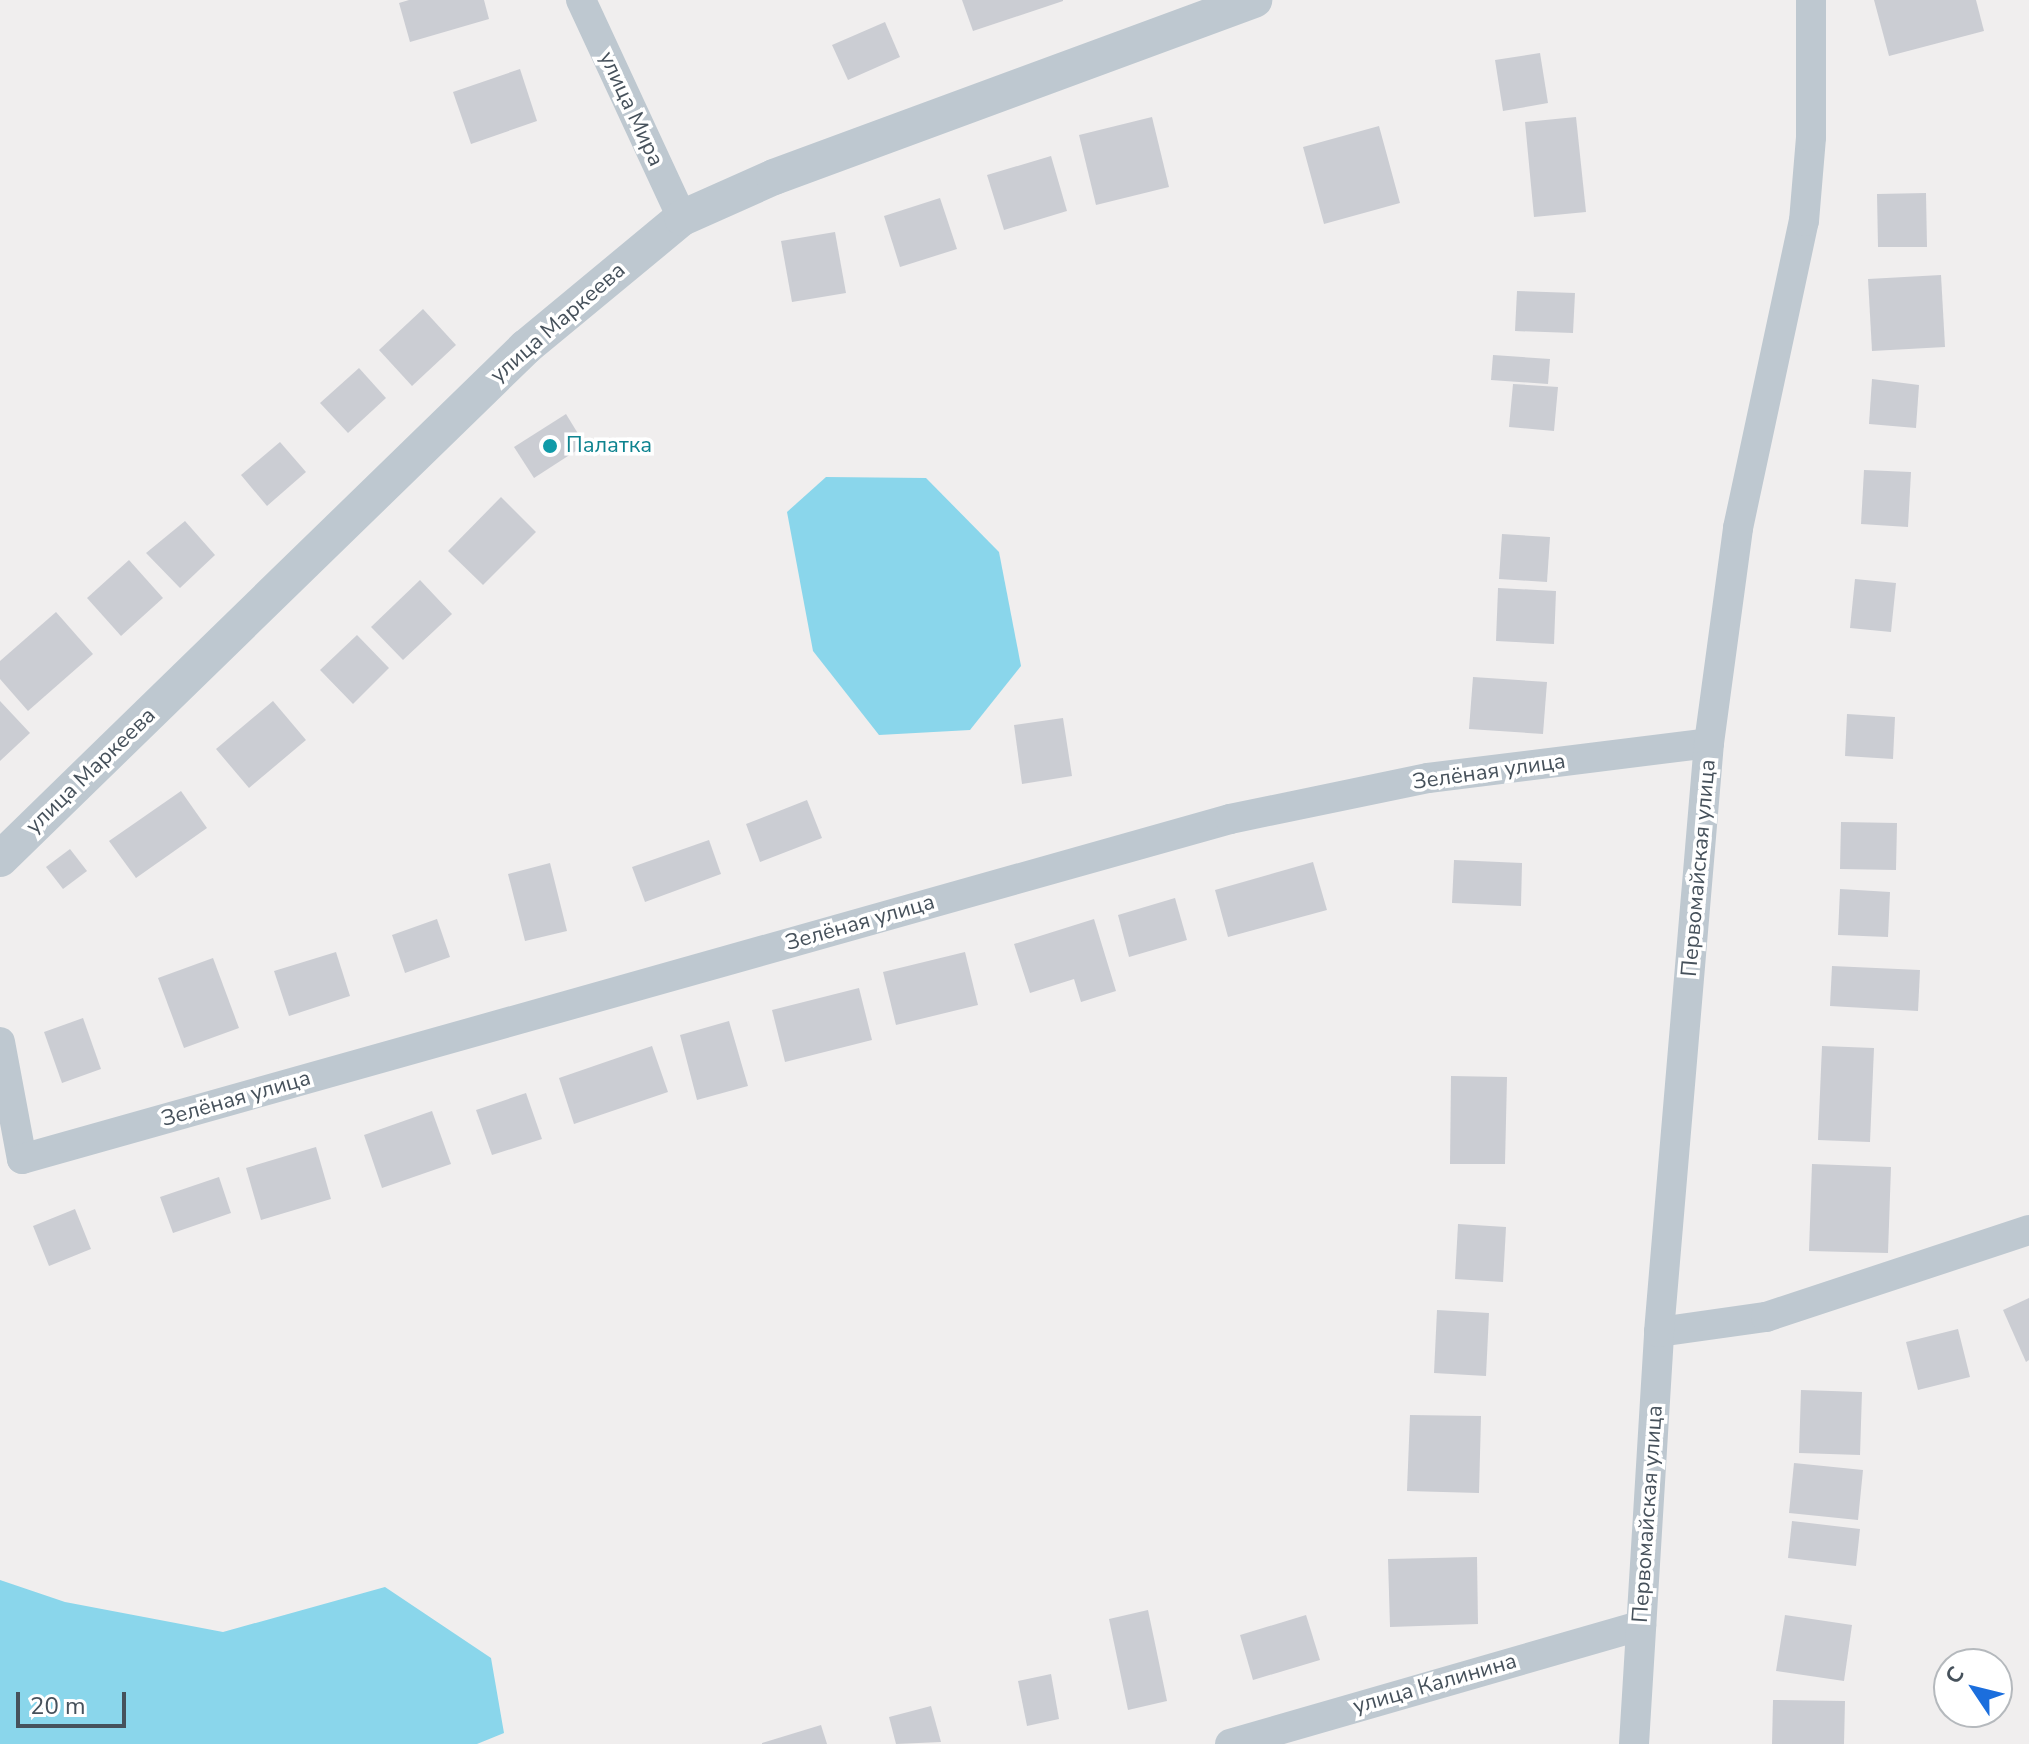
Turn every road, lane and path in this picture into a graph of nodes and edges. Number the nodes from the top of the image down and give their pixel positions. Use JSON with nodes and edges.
{"nodes":[{"id":1,"x":581,"y":0,"type":"edge"},
{"id":2,"x":1254,"y":0,"type":"edge"},
{"id":3,"x":1811,"y":0,"type":"edge"},
{"id":4,"x":682,"y":218,"type":"junction"},
{"id":5,"x":1709,"y":743,"type":"junction"},
{"id":6,"x":0,"y":859,"type":"edge"},
{"id":7,"x":0,"y":1042,"type":"edge"},
{"id":8,"x":11,"y":1163,"type":"edge"},
{"id":9,"x":2029,"y":1230,"type":"edge"},
{"id":10,"x":1659,"y":1332,"type":"junction"},
{"id":11,"x":1641,"y":1625,"type":"junction"},
{"id":12,"x":1230,"y":1744,"type":"edge"},
{"id":13,"x":1634,"y":1744,"type":"edge"}],
"edges":[{"from":1,"to":4,"type":"street","name":"улица Мира"},
{"from":2,"to":4,"type":"street","name":"улица Маркеева"},
{"from":3,"to":5,"type":"street","name":"Первомайская улица"},
{"from":4,"to":6,"type":"street","name":"улица Маркеева"},
{"from":5,"to":8,"type":"street","name":"Зелёная улица"},
{"from":5,"to":10,"type":"street","name":"Первомайская улица"},
{"from":7,"to":8,"type":"street","name":"Зелёная улица"},
{"from":9,"to":10,"type":"street"},
{"from":10,"to":11,"type":"street","name":"Первомайская улица"},
{"from":11,"to":12,"type":"street","name":"улица Калинина"},
{"from":11,"to":13,"type":"street","name":"Первомайская улица"}]}
